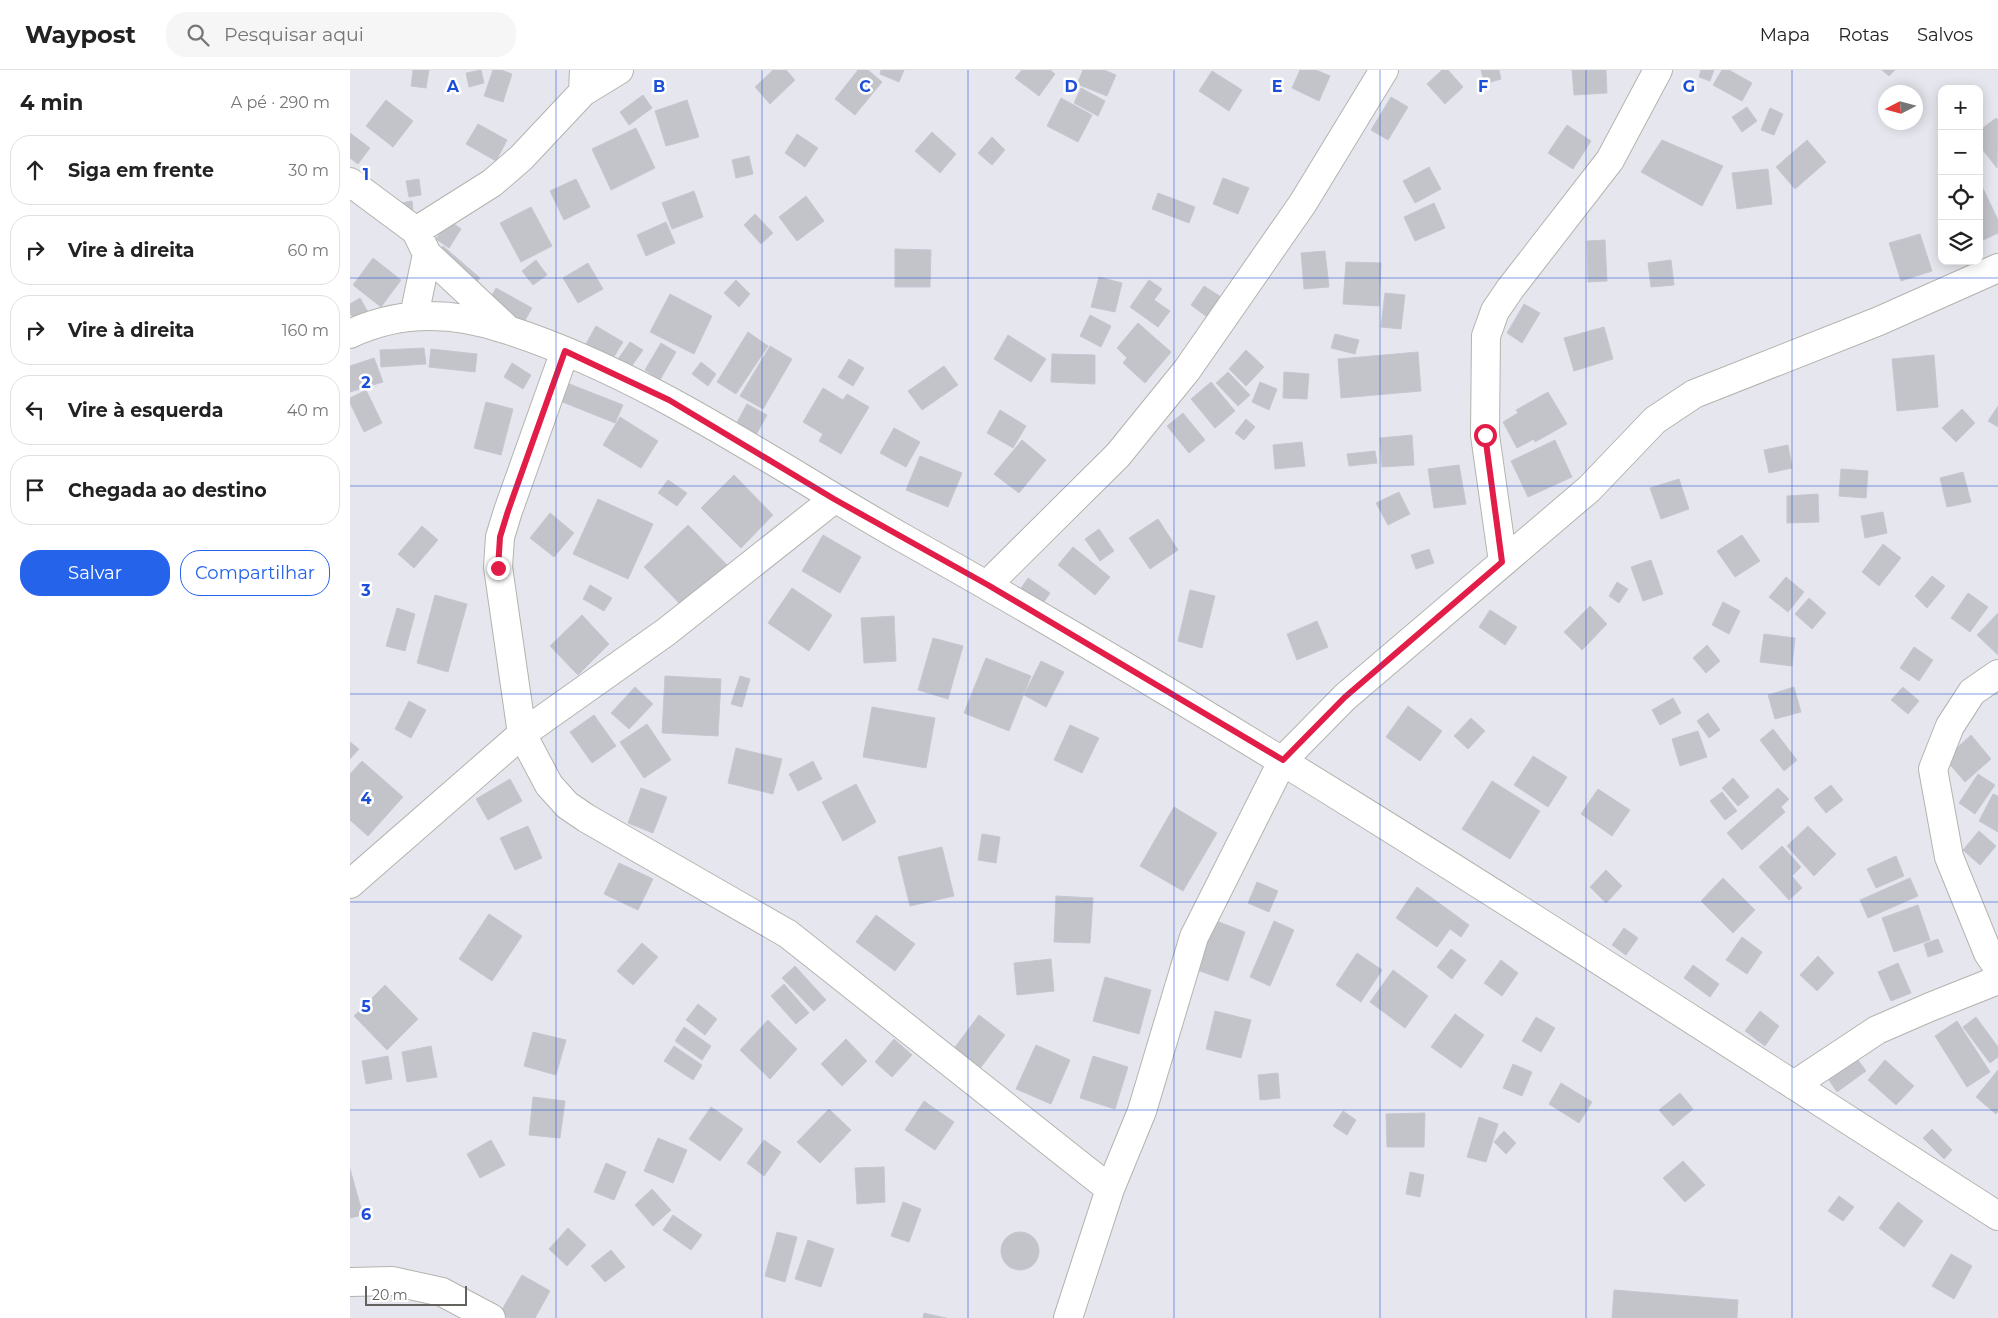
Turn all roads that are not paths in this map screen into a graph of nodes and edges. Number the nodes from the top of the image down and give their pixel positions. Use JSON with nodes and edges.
{"nodes":[{"id":1,"x":619,"y":70,"type":"edge"},
{"id":2,"x":1384,"y":70,"type":"edge"},
{"id":3,"x":1658,"y":70,"type":"edge"},
{"id":4,"x":584,"y":81,"type":"edge"},
{"id":5,"x":350,"y":182,"type":"edge"},
{"id":6,"x":421,"y":243,"type":"junction"},
{"id":7,"x":1998,"y":268,"type":"edge"},
{"id":8,"x":414,"y":316,"type":"junction"},
{"id":9,"x":507,"y":329,"type":"junction"},
{"id":10,"x":350,"y":334,"type":"edge"},
{"id":11,"x":565,"y":351,"type":"junction"},
{"id":12,"x":834,"y":499,"type":"junction"},
{"id":13,"x":1502,"y":562,"type":"junction"},
{"id":14,"x":988,"y":585,"type":"junction"},
{"id":15,"x":1998,"y":674,"type":"edge"},
{"id":16,"x":522,"y":734,"type":"junction"},
{"id":17,"x":1283,"y":760,"type":"junction"},
{"id":18,"x":350,"y":884,"type":"edge"},
{"id":19,"x":1998,"y":968,"type":"edge"},
{"id":20,"x":1998,"y":980,"type":"edge"},
{"id":21,"x":1794,"y":1085,"type":"junction"},
{"id":22,"x":1110,"y":1189,"type":"junction"},
{"id":23,"x":1998,"y":1216,"type":"edge"},
{"id":24,"x":350,"y":1282,"type":"edge"},
{"id":25,"x":491,"y":1318,"type":"edge"},
{"id":26,"x":1068,"y":1318,"type":"edge"}],
"edges":[{"from":1,"to":4,"type":"street"},
{"from":2,"to":14,"type":"street"},
{"from":3,"to":13,"type":"street"},
{"from":4,"to":6,"type":"street"},
{"from":5,"to":6,"type":"street"},
{"from":6,"to":8,"type":"street"},
{"from":6,"to":9,"type":"street"},
{"from":7,"to":13,"type":"street"},
{"from":8,"to":9,"type":"street"},
{"from":8,"to":10,"type":"street"},
{"from":9,"to":11,"type":"street"},
{"from":11,"to":12,"type":"street"},
{"from":11,"to":16,"type":"street"},
{"from":12,"to":14,"type":"street"},
{"from":12,"to":16,"type":"street"},
{"from":13,"to":17,"type":"street"},
{"from":14,"to":17,"type":"street"},
{"from":15,"to":19,"type":"street"},
{"from":16,"to":18,"type":"street"},
{"from":16,"to":22,"type":"street"},
{"from":17,"to":21,"type":"street"},
{"from":17,"to":22,"type":"street"},
{"from":20,"to":21,"type":"street"},
{"from":21,"to":23,"type":"street"},
{"from":22,"to":26,"type":"street"},
{"from":24,"to":25,"type":"street"}]}
